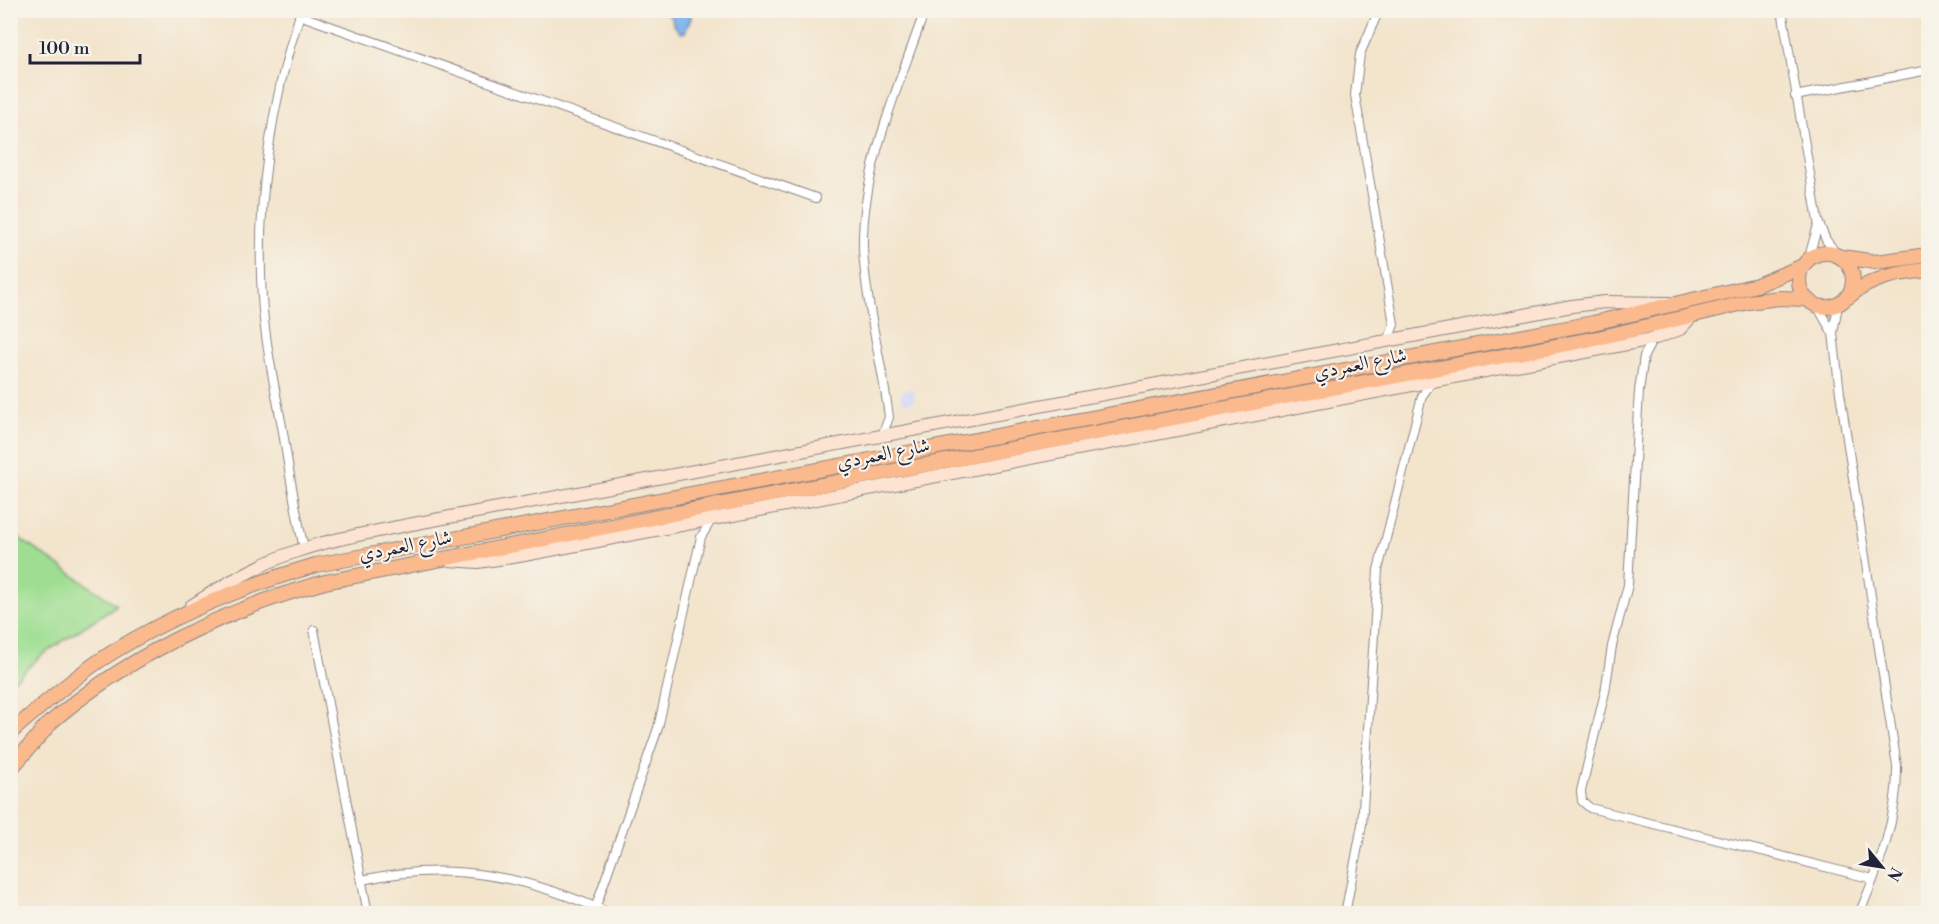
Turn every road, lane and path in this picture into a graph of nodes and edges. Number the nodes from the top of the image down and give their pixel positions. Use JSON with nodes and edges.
{"nodes":[{"id":1,"x":925,"y":10,"type":"edge"},
{"id":2,"x":1378,"y":10,"type":"edge"},
{"id":3,"x":1782,"y":10,"type":"edge"},
{"id":4,"x":300,"y":13,"type":"edge"},
{"id":5,"x":1929,"y":70,"type":"edge"},
{"id":6,"x":1795,"y":96,"type":"junction"},
{"id":7,"x":816,"y":198,"type":"dead end"},
{"id":8,"x":1818,"y":221,"type":"junction"},
{"id":9,"x":1929,"y":255,"type":"edge"},
{"id":10,"x":1839,"y":256,"type":"junction"},
{"id":11,"x":1805,"y":263,"type":"junction"},
{"id":12,"x":1929,"y":270,"type":"edge"},
{"id":13,"x":1843,"y":301,"type":"junction"},
{"id":14,"x":1811,"y":302,"type":"junction"},
{"id":15,"x":1680,"y":303,"type":"junction"},
{"id":16,"x":1694,"y":314,"type":"junction"},
{"id":17,"x":1394,"y":324,"type":"junction"},
{"id":18,"x":1833,"y":333,"type":"junction"},
{"id":19,"x":1408,"y":338,"type":"junction"},
{"id":20,"x":1653,"y":339,"type":"junction"},
{"id":21,"x":1388,"y":342,"type":"junction"},
{"id":22,"x":1634,"y":343,"type":"junction"},
{"id":23,"x":1644,"y":356,"type":"junction"},
{"id":24,"x":1433,"y":382,"type":"junction"},
{"id":25,"x":1405,"y":386,"type":"junction"},
{"id":26,"x":1421,"y":401,"type":"junction"},
{"id":27,"x":889,"y":417,"type":"junction"},
{"id":28,"x":902,"y":433,"type":"junction"},
{"id":29,"x":882,"y":436,"type":"junction"},
{"id":30,"x":712,"y":519,"type":"junction"},
{"id":31,"x":689,"y":523,"type":"junction"},
{"id":32,"x":700,"y":537,"type":"junction"},
{"id":33,"x":304,"y":548,"type":"junction"},
{"id":34,"x":439,"y":558,"type":"junction"},
{"id":35,"x":171,"y":621,"type":"junction"},
{"id":36,"x":314,"y":630,"type":"dead end"},
{"id":37,"x":50,"y":723,"type":"junction"},
{"id":38,"x":10,"y":733,"type":"edge"},
{"id":39,"x":10,"y":759,"type":"edge"},
{"id":40,"x":10,"y":769,"type":"edge"},
{"id":41,"x":1873,"y":879,"type":"junction"},
{"id":42,"x":362,"y":880,"type":"junction"},
{"id":43,"x":596,"y":906,"type":"junction"},
{"id":44,"x":368,"y":914,"type":"edge"},
{"id":45,"x":611,"y":914,"type":"edge"},
{"id":46,"x":1345,"y":914,"type":"edge"},
{"id":47,"x":1859,"y":914,"type":"edge"}],
"edges":[{"from":1,"to":27,"type":"street"},
{"from":2,"to":17,"type":"street"},
{"from":3,"to":6,"type":"street"},
{"from":4,"to":7,"type":"street"},
{"from":4,"to":33,"type":"street"},
{"from":5,"to":6,"type":"street"},
{"from":6,"to":8,"type":"street"},
{"from":8,"to":10,"type":"street"},
{"from":8,"to":11,"type":"street"},
{"from":9,"to":10,"type":"main road"},
{"from":10,"to":11,"type":"main road"},
{"from":10,"to":13,"type":"main road"},
{"from":11,"to":14,"type":"main road"},
{"from":11,"to":15,"type":"main road","name":"شارع العمردي"},
{"from":12,"to":13,"type":"main road"},
{"from":13,"to":14,"type":"main road"},
{"from":13,"to":18,"type":"street"},
{"from":14,"to":16,"type":"main road","name":"شارع العمردي"},
{"from":14,"to":18,"type":"street"},
{"from":15,"to":19,"type":"street"},
{"from":15,"to":35,"type":"main road","name":"شارع العمردي"},
{"from":16,"to":20,"type":"street"},
{"from":16,"to":34,"type":"main road","name":"شارع العمردي"},
{"from":17,"to":19,"type":"street"},
{"from":17,"to":21,"type":"street"},
{"from":18,"to":41,"type":"street"},
{"from":19,"to":21,"type":"street"},
{"from":20,"to":22,"type":"street"},
{"from":20,"to":23,"type":"street"},
{"from":21,"to":28,"type":"street"},
{"from":22,"to":23,"type":"street"},
{"from":22,"to":24,"type":"street"},
{"from":23,"to":41,"type":"street"},
{"from":24,"to":25,"type":"street"},
{"from":24,"to":26,"type":"street"},
{"from":25,"to":26,"type":"street"},
{"from":25,"to":30,"type":"street"},
{"from":26,"to":46,"type":"street"},
{"from":27,"to":28,"type":"street"},
{"from":27,"to":29,"type":"street"},
{"from":28,"to":29,"type":"street"},
{"from":29,"to":33,"type":"street"},
{"from":30,"to":31,"type":"street"},
{"from":30,"to":32,"type":"street"},
{"from":31,"to":32,"type":"street"},
{"from":31,"to":34,"type":"street"},
{"from":32,"to":43,"type":"street"},
{"from":33,"to":35,"type":"street"},
{"from":34,"to":37,"type":"main road","name":"شارع العمردي"},
{"from":35,"to":38,"type":"main road","name":"شارع العمردي"},
{"from":36,"to":42,"type":"street"},
{"from":37,"to":39,"type":"main road","name":"شارع العمردي"},
{"from":37,"to":40,"type":"highway"},
{"from":41,"to":47,"type":"street"},
{"from":42,"to":43,"type":"street"},
{"from":42,"to":44,"type":"street"},
{"from":43,"to":45,"type":"street"}]}
